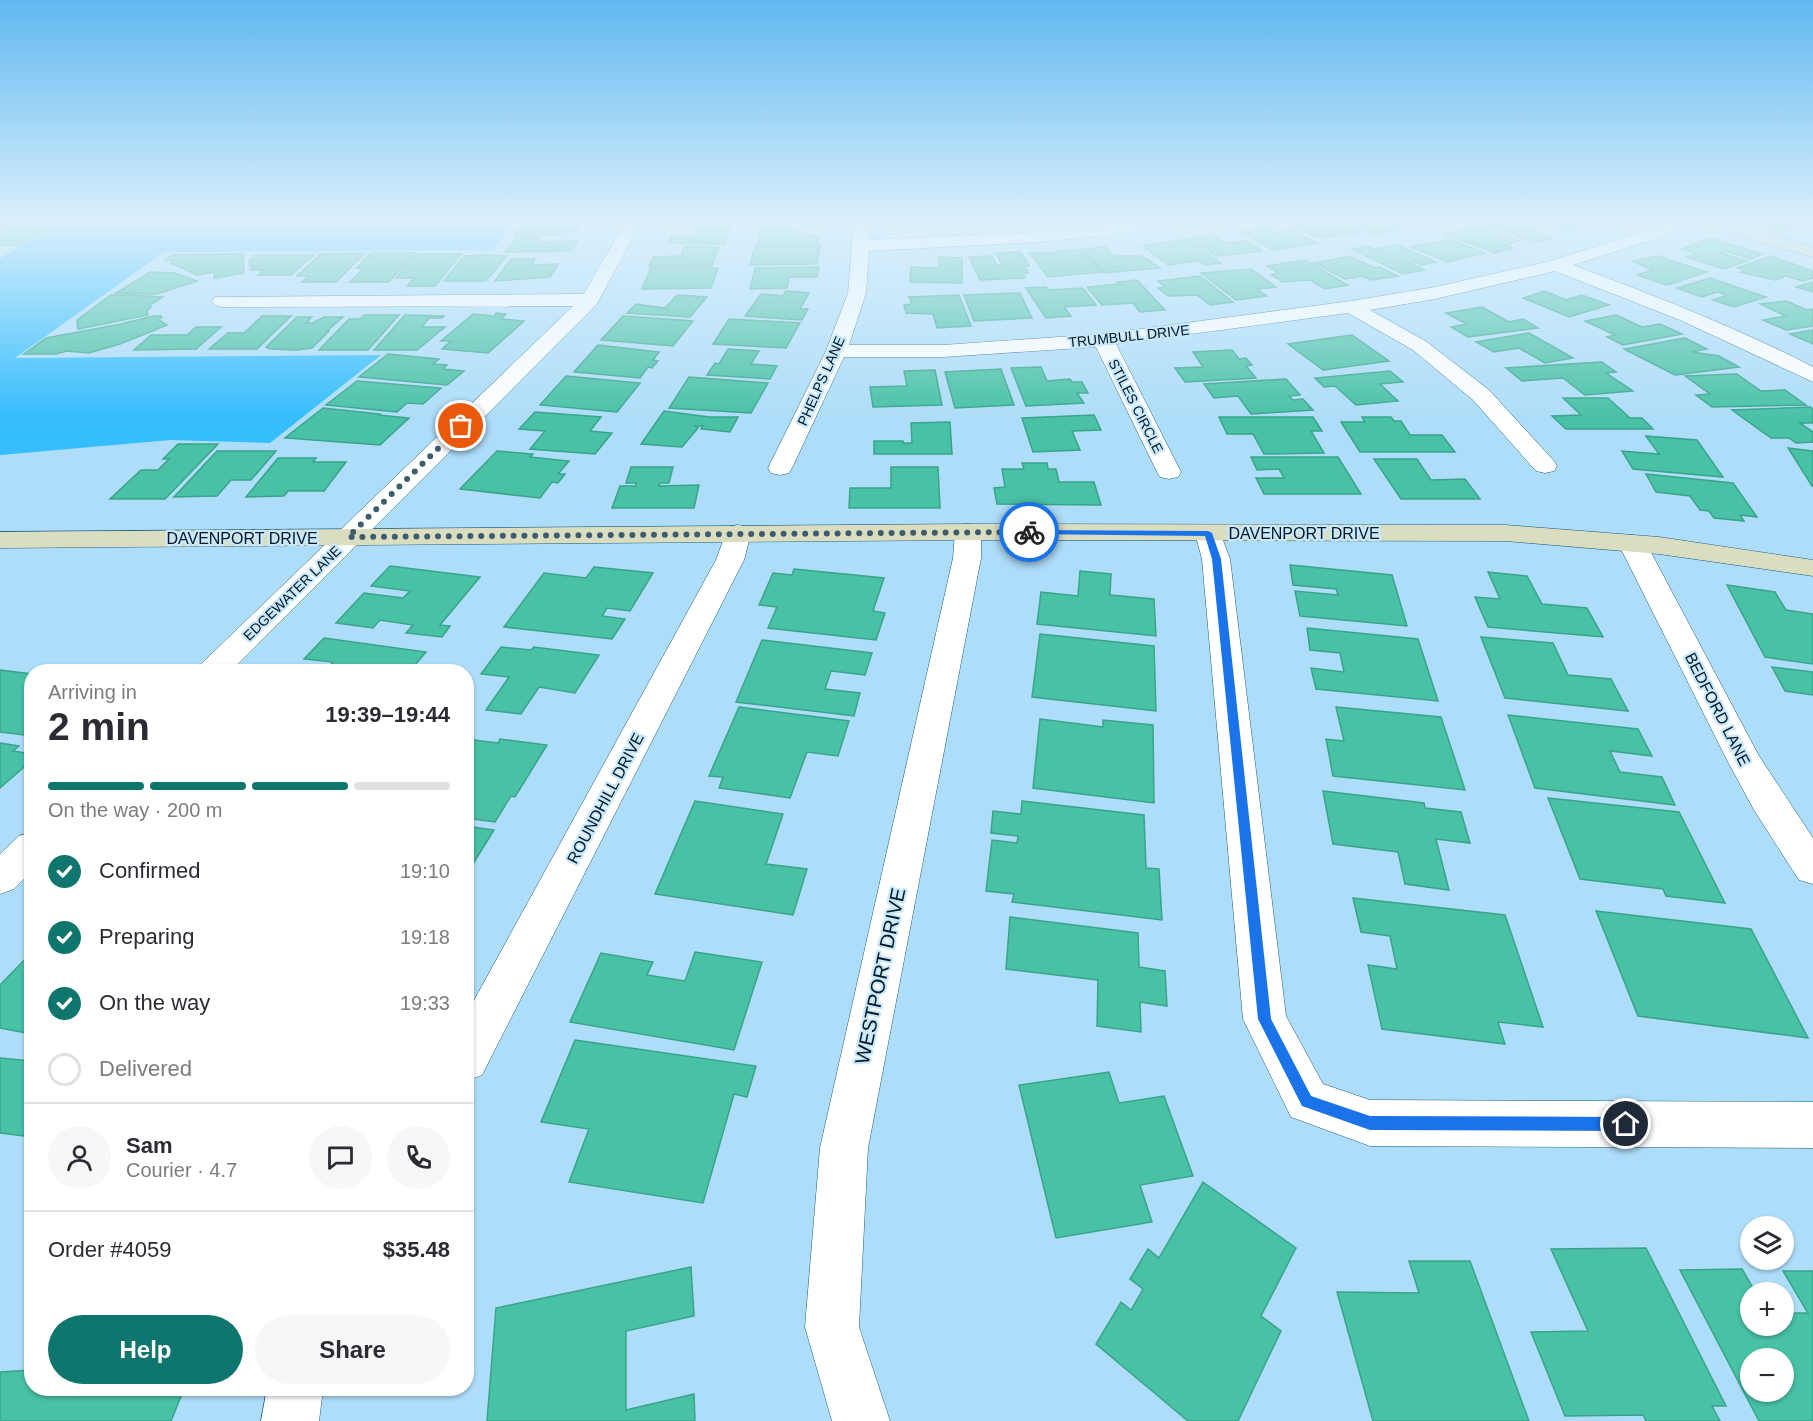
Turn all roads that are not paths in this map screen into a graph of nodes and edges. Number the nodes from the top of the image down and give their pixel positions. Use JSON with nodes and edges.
{"nodes":[{"id":1,"x":598,"y":286,"type":"edge"},
{"id":2,"x":858,"y":286,"type":"edge"},
{"id":3,"x":1464,"y":286,"type":"edge"},
{"id":4,"x":1614,"y":286,"type":"edge"},
{"id":5,"x":590,"y":300,"type":"junction"},
{"id":6,"x":222,"y":301,"type":"dead end"},
{"id":7,"x":1351,"y":307,"type":"junction"},
{"id":8,"x":1103,"y":340,"type":"junction"},
{"id":9,"x":836,"y":351,"type":"junction"},
{"id":10,"x":1813,"y":376,"type":"edge"},
{"id":11,"x":1545,"y":466,"type":"dead end"},
{"id":12,"x":780,"y":468,"type":"dead end"},
{"id":13,"x":1169,"y":472,"type":"dead end"},
{"id":14,"x":968,"y":532,"type":"junction"},
{"id":15,"x":738,"y":533,"type":"junction"},
{"id":16,"x":1208,"y":533,"type":"junction"},
{"id":17,"x":348,"y":537,"type":"junction"},
{"id":18,"x":0,"y":540,"type":"edge"},
{"id":19,"x":1632,"y":543,"type":"junction"},
{"id":20,"x":1813,"y":568,"type":"edge"},
{"id":21,"x":219,"y":664,"type":"edge"},
{"id":22,"x":24,"y":855,"type":"edge"},
{"id":23,"x":1813,"y":869,"type":"edge"},
{"id":24,"x":0,"y":878,"type":"edge"},
{"id":25,"x":474,"y":1045,"type":"edge"},
{"id":26,"x":1813,"y":1125,"type":"edge"},
{"id":27,"x":294,"y":1396,"type":"edge"},
{"id":28,"x":290,"y":1421,"type":"edge"},
{"id":29,"x":861,"y":1421,"type":"edge"}],
"edges":[{"from":1,"to":5,"type":"street","name":"EDGEWATER LANE"},
{"from":2,"to":9,"type":"street","name":"PHELPS LANE"},
{"from":3,"to":7,"type":"street","name":"TRUMBULL DRIVE"},
{"from":4,"to":10,"type":"street"},
{"from":5,"to":6,"type":"street"},
{"from":5,"to":17,"type":"street","name":"EDGEWATER LANE"},
{"from":7,"to":8,"type":"street","name":"TRUMBULL DRIVE"},
{"from":7,"to":11,"type":"street"},
{"from":8,"to":9,"type":"street","name":"TRUMBULL DRIVE"},
{"from":8,"to":13,"type":"street","name":"STILES CIRCLE"},
{"from":9,"to":12,"type":"street","name":"PHELPS LANE"},
{"from":14,"to":15,"type":"street","name":"DAVENPORT DRIVE"},
{"from":14,"to":16,"type":"street","name":"DAVENPORT DRIVE"},
{"from":14,"to":29,"type":"street","name":"WESTPORT DRIVE"},
{"from":15,"to":17,"type":"street","name":"DAVENPORT DRIVE"},
{"from":15,"to":25,"type":"street","name":"ROUNDHILL DRIVE"},
{"from":16,"to":19,"type":"street","name":"DAVENPORT DRIVE"},
{"from":16,"to":26,"type":"street"},
{"from":17,"to":18,"type":"street","name":"DAVENPORT DRIVE"},
{"from":17,"to":21,"type":"street","name":"EDGEWATER LANE"},
{"from":19,"to":20,"type":"street","name":"DAVENPORT DRIVE"},
{"from":19,"to":23,"type":"street","name":"BEDFORD LANE"},
{"from":22,"to":24,"type":"street"},
{"from":27,"to":28,"type":"street"}]}
